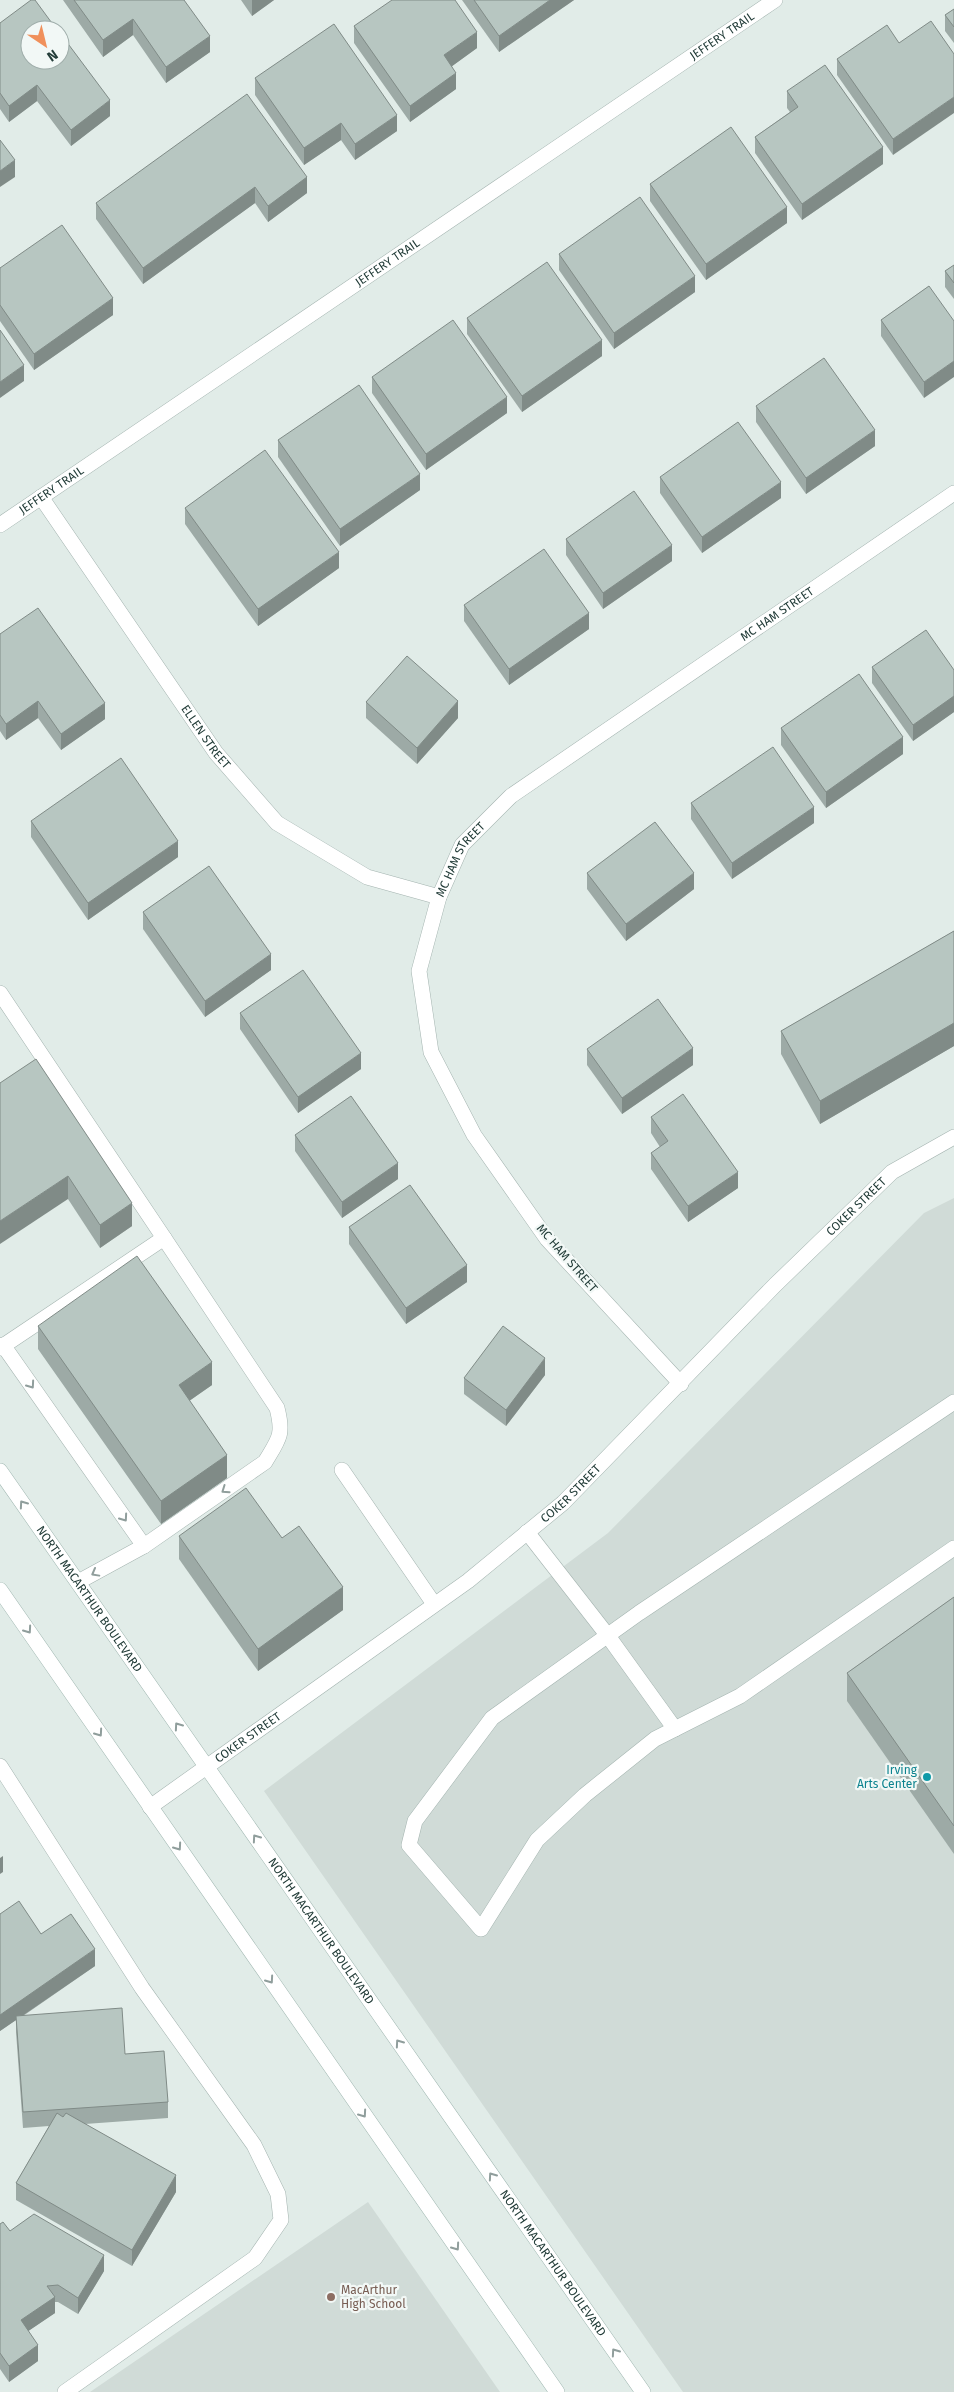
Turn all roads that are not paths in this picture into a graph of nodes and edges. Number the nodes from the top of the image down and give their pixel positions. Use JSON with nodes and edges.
{"nodes":[{"id":1,"x":774,"y":0,"type":"edge"},
{"id":2,"x":954,"y":493,"type":"edge"},
{"id":3,"x":42,"y":497,"type":"junction"},
{"id":4,"x":0,"y":525,"type":"edge"},
{"id":5,"x":439,"y":897,"type":"junction"},
{"id":6,"x":0,"y":994,"type":"edge"},
{"id":7,"x":954,"y":1137,"type":"edge"},
{"id":8,"x":164,"y":1238,"type":"junction"},
{"id":9,"x":2,"y":1346,"type":"edge"},
{"id":10,"x":681,"y":1384,"type":"junction"},
{"id":11,"x":954,"y":1402,"type":"edge"},
{"id":12,"x":342,"y":1470,"type":"dead end"},
{"id":13,"x":0,"y":1472,"type":"edge"},
{"id":14,"x":527,"y":1532,"type":"junction"},
{"id":15,"x":144,"y":1546,"type":"junction"},
{"id":16,"x":954,"y":1548,"type":"edge"},
{"id":17,"x":78,"y":1582,"type":"junction"},
{"id":18,"x":0,"y":1590,"type":"edge"},
{"id":19,"x":434,"y":1604,"type":"junction"},
{"id":20,"x":608,"y":1636,"type":"junction"},
{"id":21,"x":675,"y":1729,"type":"junction"},
{"id":22,"x":0,"y":1766,"type":"edge"},
{"id":23,"x":206,"y":1766,"type":"junction"},
{"id":24,"x":150,"y":1807,"type":"junction"},
{"id":25,"x":65,"y":2392,"type":"edge"},
{"id":26,"x":557,"y":2392,"type":"edge"},
{"id":27,"x":643,"y":2392,"type":"edge"}],
"edges":[{"from":1,"to":3,"type":"street","name":"JEFFERY TRAIL"},
{"from":2,"to":5,"type":"street","name":"MC HAM STREET"},
{"from":3,"to":4,"type":"street","name":"JEFFERY TRAIL"},
{"from":3,"to":5,"type":"street","name":"ELLEN STREET"},
{"from":5,"to":10,"type":"street","name":"MC HAM STREET"},
{"from":6,"to":8,"type":"street"},
{"from":7,"to":10,"type":"street","name":"COKER STREET"},
{"from":8,"to":9,"type":"street"},
{"from":8,"to":15,"type":"street","one_way":true},
{"from":9,"to":15,"type":"street","one_way":true},
{"from":10,"to":14,"type":"street","name":"COKER STREET"},
{"from":11,"to":20,"type":"street"},
{"from":12,"to":19,"type":"street"},
{"from":17,"to":13,"type":"street","name":"NORTH MACARTHUR BOULEVARD","one_way":true},
{"from":14,"to":19,"type":"street","name":"COKER STREET"},
{"from":14,"to":20,"type":"street"},
{"from":15,"to":17,"type":"street","one_way":true},
{"from":16,"to":21,"type":"street"},
{"from":23,"to":17,"type":"street","name":"NORTH MACARTHUR BOULEVARD","one_way":true},
{"from":18,"to":24,"type":"street","one_way":true},
{"from":19,"to":23,"type":"street","name":"COKER STREET"},
{"from":20,"to":21,"type":"street"},
{"from":20,"to":21,"type":"street"},
{"from":22,"to":25,"type":"street"},
{"from":23,"to":24,"type":"street","name":"COKER STREET"},
{"from":27,"to":23,"type":"street","name":"NORTH MACARTHUR BOULEVARD","one_way":true},
{"from":24,"to":26,"type":"street","one_way":true}]}
